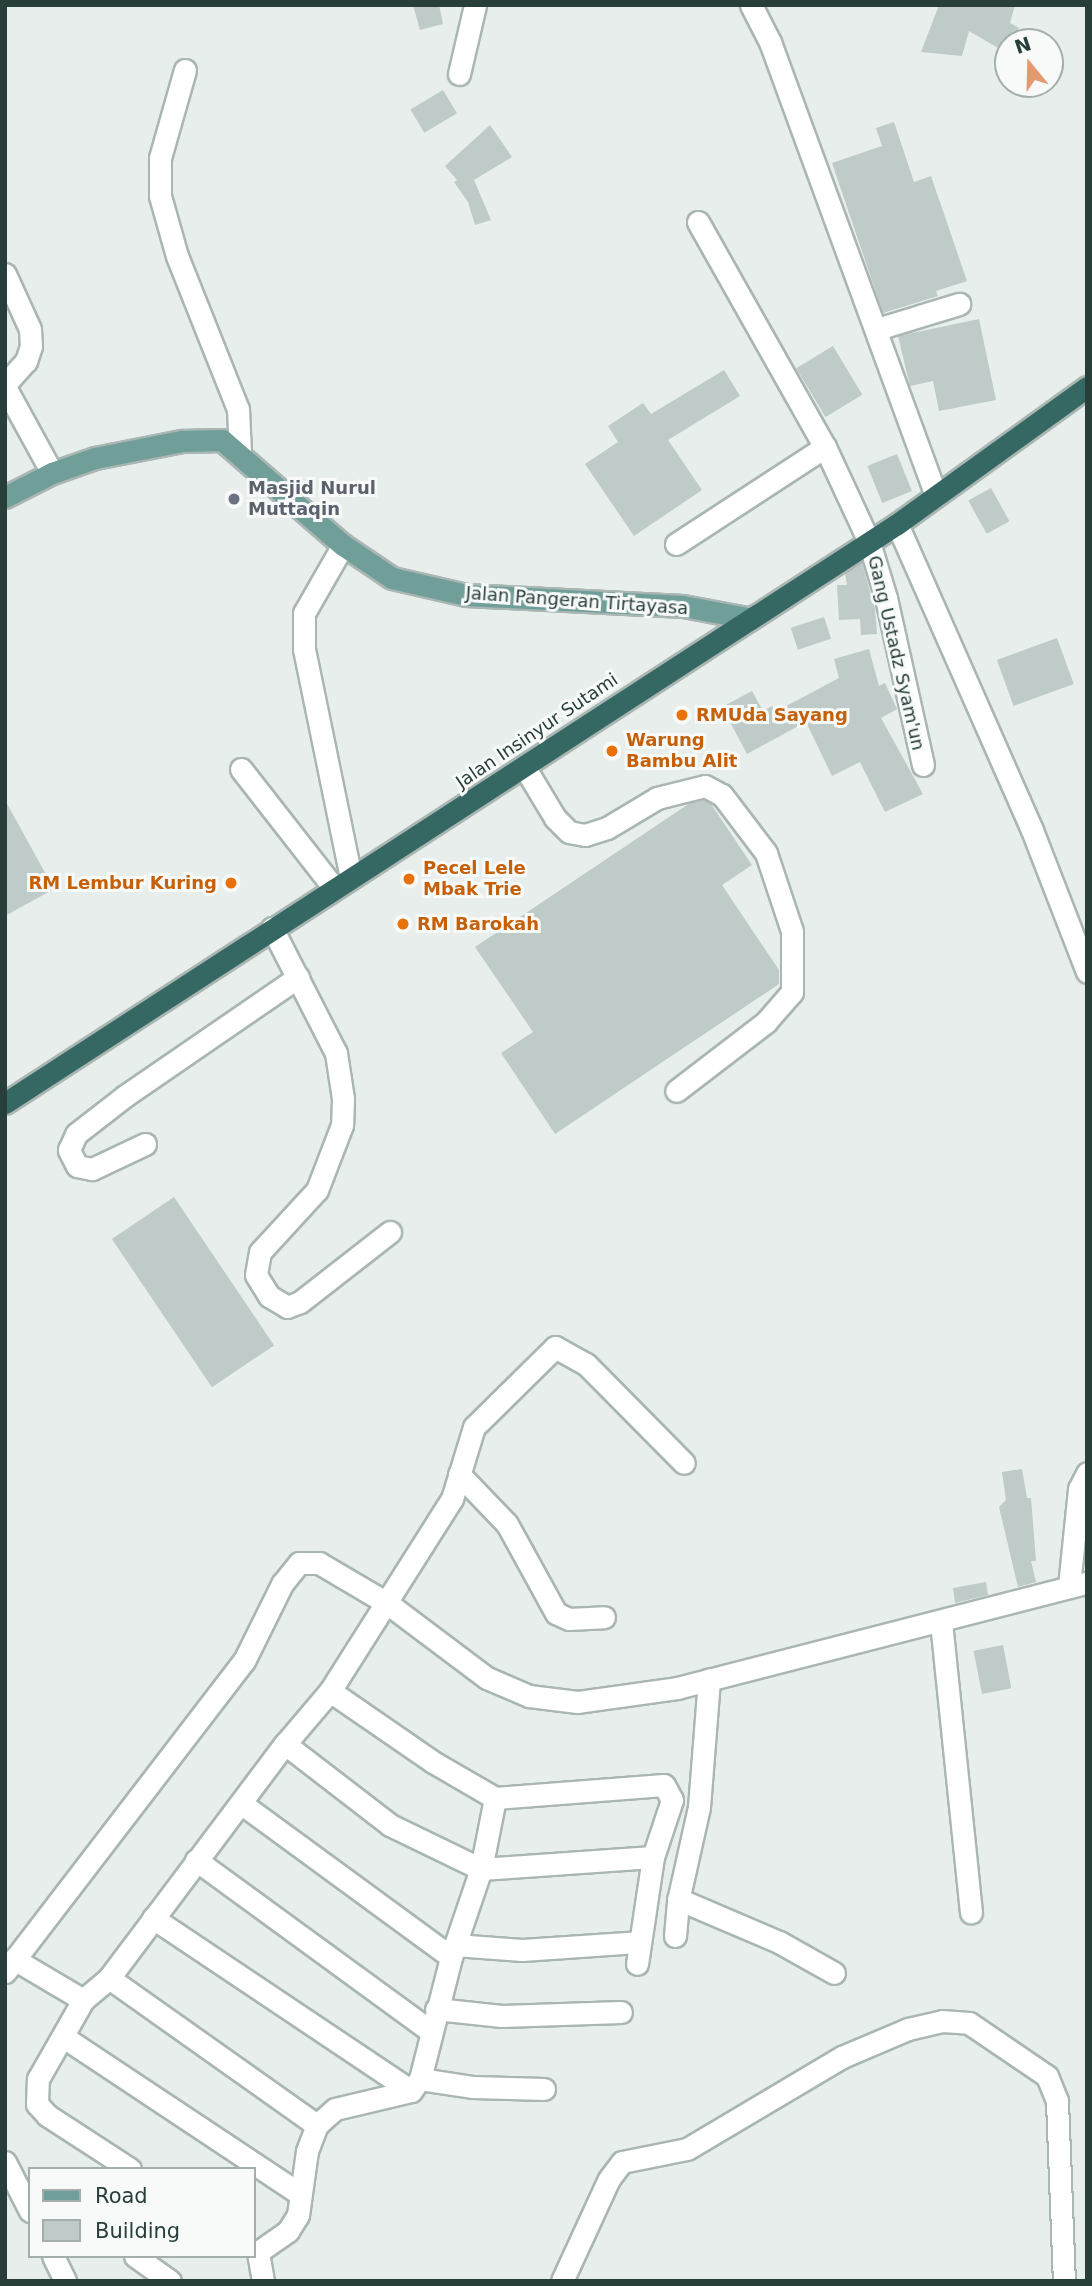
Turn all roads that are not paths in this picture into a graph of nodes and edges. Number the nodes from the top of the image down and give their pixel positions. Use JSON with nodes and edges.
{"nodes":[{"id":1,"x":475,"y":5,"type":"edge"},
{"id":2,"x":751,"y":5,"type":"edge"},
{"id":3,"x":185,"y":70,"type":"dead end"},
{"id":4,"x":459,"y":74,"type":"dead end"},
{"id":5,"x":698,"y":222,"type":"dead end"},
{"id":6,"x":5,"y":274,"type":"edge"},
{"id":7,"x":959,"y":304,"type":"dead end"},
{"id":8,"x":877,"y":329,"type":"junction"},
{"id":9,"x":5,"y":385,"type":"edge"},
{"id":10,"x":1087,"y":387,"type":"edge"},
{"id":11,"x":825,"y":447,"type":"junction"},
{"id":12,"x":240,"y":450,"type":"junction"},
{"id":13,"x":52,"y":473,"type":"junction"},
{"id":14,"x":936,"y":496,"type":"junction"},
{"id":15,"x":5,"y":497,"type":"edge"},
{"id":16,"x":897,"y":524,"type":"junction"},
{"id":17,"x":869,"y":542,"type":"junction"},
{"id":18,"x":676,"y":544,"type":"dead end"},
{"id":19,"x":343,"y":545,"type":"junction"},
{"id":20,"x":747,"y":618,"type":"junction"},
{"id":21,"x":923,"y":765,"type":"dead end"},
{"id":22,"x":525,"y":768,"type":"junction"},
{"id":23,"x":241,"y":769,"type":"dead end"},
{"id":24,"x":343,"y":883,"type":"junction"},
{"id":25,"x":272,"y":928,"type":"junction"},
{"id":26,"x":1087,"y":972,"type":"edge"},
{"id":27,"x":298,"y":977,"type":"junction"},
{"id":28,"x":676,"y":1091,"type":"dead end"},
{"id":29,"x":5,"y":1103,"type":"edge"},
{"id":30,"x":145,"y":1144,"type":"dead end"},
{"id":31,"x":390,"y":1232,"type":"dead end"},
{"id":32,"x":684,"y":1463,"type":"dead end"},
{"id":33,"x":1087,"y":1473,"type":"edge"},
{"id":34,"x":459,"y":1474,"type":"junction"},
{"id":35,"x":1078,"y":1584,"type":"edge"},
{"id":36,"x":387,"y":1602,"type":"junction"},
{"id":37,"x":604,"y":1617,"type":"dead end"},
{"id":38,"x":940,"y":1622,"type":"junction"},
{"id":39,"x":709,"y":1679,"type":"junction"},
{"id":40,"x":330,"y":1690,"type":"junction"},
{"id":41,"x":285,"y":1744,"type":"junction"},
{"id":42,"x":495,"y":1798,"type":"junction"},
{"id":43,"x":242,"y":1804,"type":"junction"},
{"id":44,"x":653,"y":1857,"type":"junction"},
{"id":45,"x":196,"y":1860,"type":"junction"},
{"id":46,"x":481,"y":1869,"type":"junction"},
{"id":47,"x":678,"y":1899,"type":"junction"},
{"id":48,"x":971,"y":1912,"type":"dead end"},
{"id":49,"x":153,"y":1918,"type":"junction"},
{"id":50,"x":675,"y":1936,"type":"dead end"},
{"id":51,"x":638,"y":1942,"type":"junction"},
{"id":52,"x":453,"y":1951,"type":"junction"},
{"id":53,"x":636,"y":1964,"type":"dead end"},
{"id":54,"x":9,"y":1966,"type":"edge"},
{"id":55,"x":834,"y":1973,"type":"dead end"},
{"id":56,"x":108,"y":1978,"type":"junction"},
{"id":57,"x":83,"y":2000,"type":"junction"},
{"id":58,"x":436,"y":2009,"type":"junction"},
{"id":59,"x":621,"y":2012,"type":"dead end"},
{"id":60,"x":429,"y":2030,"type":"junction"},
{"id":61,"x":65,"y":2038,"type":"junction"},
{"id":62,"x":415,"y":2085,"type":"junction"},
{"id":63,"x":544,"y":2089,"type":"dead end"},
{"id":64,"x":317,"y":2125,"type":"junction"},
{"id":65,"x":127,"y":2167,"type":"edge"},
{"id":66,"x":8,"y":2168,"type":"edge"},
{"id":67,"x":28,"y":2183,"type":"edge"},
{"id":68,"x":301,"y":2195,"type":"junction"},
{"id":69,"x":28,"y":2207,"type":"edge"},
{"id":70,"x":256,"y":2250,"type":"edge"},
{"id":71,"x":54,"y":2258,"type":"edge"},
{"id":72,"x":138,"y":2258,"type":"edge"},
{"id":73,"x":65,"y":2281,"type":"edge"},
{"id":74,"x":170,"y":2281,"type":"edge"},
{"id":75,"x":263,"y":2281,"type":"edge"},
{"id":76,"x":562,"y":2281,"type":"edge"},
{"id":77,"x":1064,"y":2281,"type":"edge"}],
"edges":[{"from":1,"to":4,"type":"street"},
{"from":2,"to":8,"type":"street"},
{"from":3,"to":12,"type":"street"},
{"from":5,"to":11,"type":"street","name":"Gang Ustadz Syam'un"},
{"from":6,"to":9,"type":"street"},
{"from":7,"to":8,"type":"street"},
{"from":8,"to":14,"type":"street"},
{"from":9,"to":13,"type":"street"},
{"from":10,"to":14,"type":"highway","name":"Jalan Insinyur Sutami"},
{"from":11,"to":17,"type":"street","name":"Gang Ustadz Syam'un"},
{"from":11,"to":18,"type":"street"},
{"from":12,"to":13,"type":"main road","name":"Jalan Pangeran Tirtayasa"},
{"from":12,"to":19,"type":"main road","name":"Jalan Pangeran Tirtayasa"},
{"from":13,"to":15,"type":"main road","name":"Jalan Pangeran Tirtayasa"},
{"from":14,"to":16,"type":"highway","name":"Jalan Insinyur Sutami"},
{"from":16,"to":17,"type":"highway","name":"Jalan Insinyur Sutami"},
{"from":16,"to":26,"type":"street"},
{"from":17,"to":20,"type":"highway","name":"Jalan Insinyur Sutami"},
{"from":17,"to":21,"type":"street","name":"Gang Ustadz Syam'un"},
{"from":19,"to":20,"type":"main road","name":"Jalan Pangeran Tirtayasa"},
{"from":19,"to":24,"type":"street"},
{"from":20,"to":22,"type":"highway","name":"Jalan Insinyur Sutami"},
{"from":22,"to":24,"type":"highway","name":"Jalan Insinyur Sutami"},
{"from":22,"to":28,"type":"street"},
{"from":23,"to":24,"type":"street"},
{"from":24,"to":25,"type":"highway","name":"Jalan Insinyur Sutami"},
{"from":25,"to":27,"type":"street"},
{"from":25,"to":29,"type":"highway","name":"Jalan Insinyur Sutami"},
{"from":27,"to":30,"type":"street"},
{"from":27,"to":31,"type":"street"},
{"from":32,"to":34,"type":"street"},
{"from":33,"to":35,"type":"street"},
{"from":34,"to":36,"type":"street"},
{"from":34,"to":37,"type":"street"},
{"from":35,"to":38,"type":"street"},
{"from":36,"to":39,"type":"street"},
{"from":36,"to":40,"type":"street"},
{"from":36,"to":54,"type":"street"},
{"from":38,"to":39,"type":"street"},
{"from":38,"to":48,"type":"street"},
{"from":39,"to":47,"type":"street"},
{"from":40,"to":41,"type":"street"},
{"from":40,"to":42,"type":"street"},
{"from":41,"to":43,"type":"street"},
{"from":41,"to":46,"type":"street"},
{"from":42,"to":44,"type":"street"},
{"from":42,"to":46,"type":"street"},
{"from":43,"to":45,"type":"street"},
{"from":43,"to":52,"type":"street"},
{"from":44,"to":46,"type":"street"},
{"from":44,"to":51,"type":"street"},
{"from":45,"to":49,"type":"street"},
{"from":45,"to":60,"type":"street"},
{"from":46,"to":52,"type":"street"},
{"from":47,"to":50,"type":"street"},
{"from":47,"to":55,"type":"street"},
{"from":49,"to":56,"type":"street"},
{"from":49,"to":62,"type":"street"},
{"from":51,"to":52,"type":"street"},
{"from":51,"to":53,"type":"street"},
{"from":52,"to":58,"type":"street"},
{"from":54,"to":57,"type":"street"},
{"from":56,"to":57,"type":"street"},
{"from":56,"to":64,"type":"street"},
{"from":57,"to":61,"type":"street"},
{"from":58,"to":59,"type":"street"},
{"from":58,"to":60,"type":"street"},
{"from":60,"to":62,"type":"street"},
{"from":61,"to":65,"type":"street"},
{"from":61,"to":68,"type":"street"},
{"from":62,"to":63,"type":"street"},
{"from":62,"to":64,"type":"street"},
{"from":64,"to":68,"type":"street"},
{"from":66,"to":67,"type":"street"},
{"from":66,"to":69,"type":"street"},
{"from":68,"to":70,"type":"street"},
{"from":70,"to":75,"type":"street"},
{"from":71,"to":73,"type":"street"},
{"from":72,"to":74,"type":"street"},
{"from":76,"to":77,"type":"street"}]}
